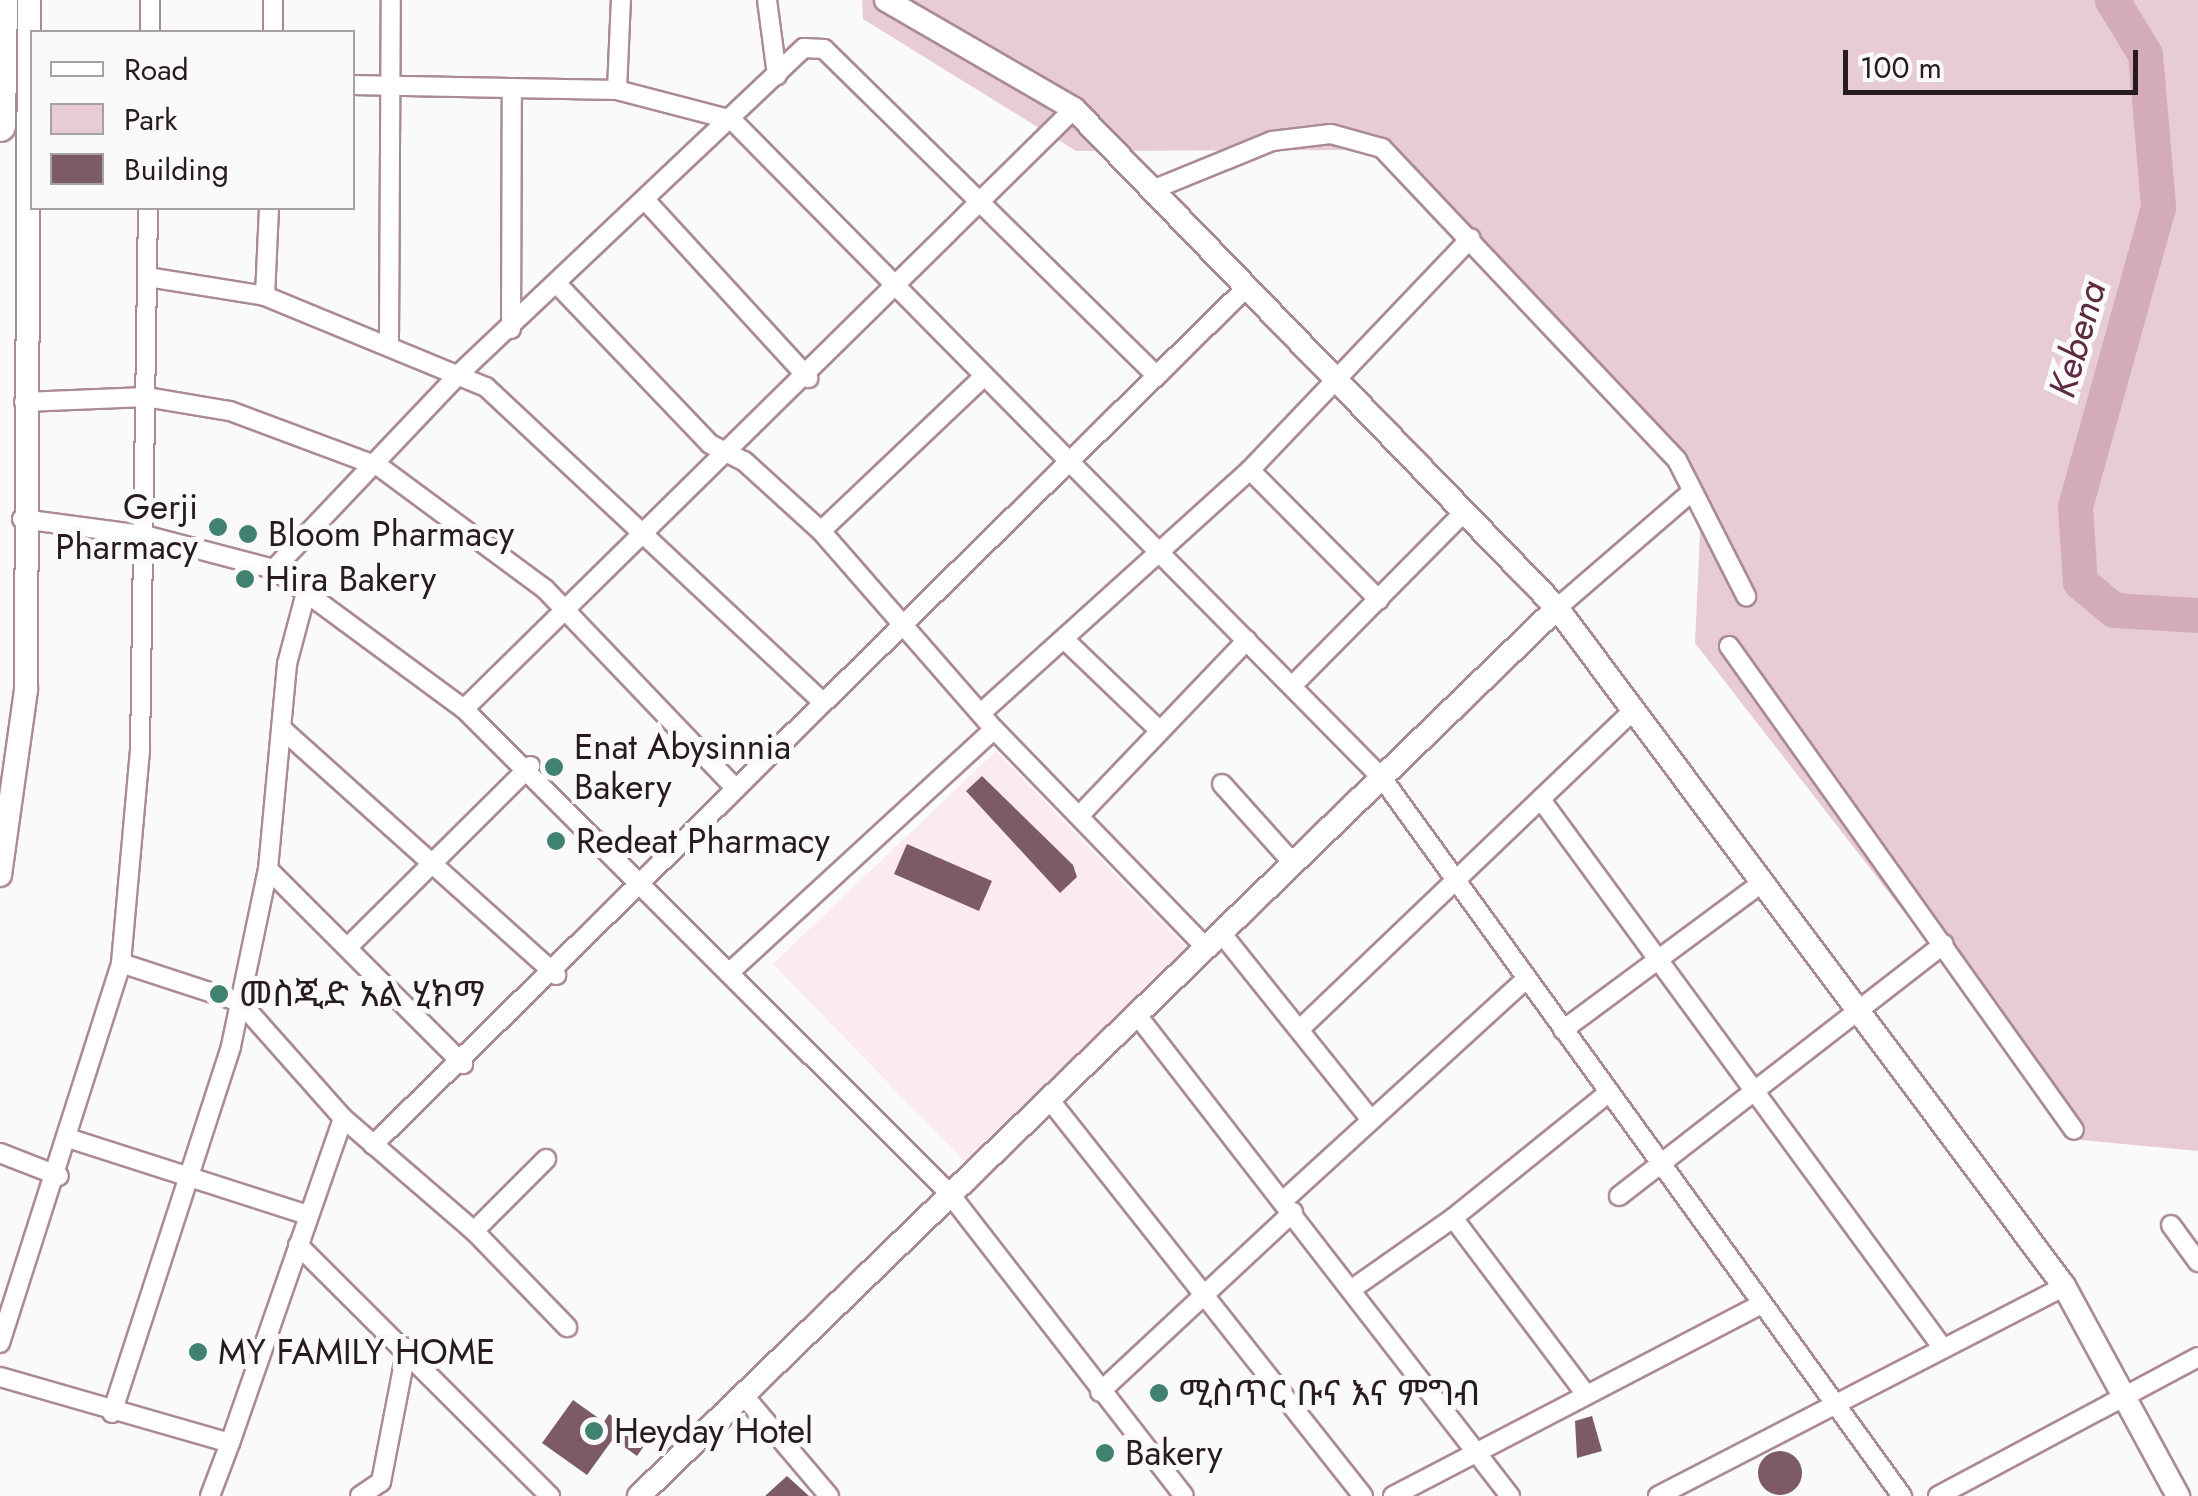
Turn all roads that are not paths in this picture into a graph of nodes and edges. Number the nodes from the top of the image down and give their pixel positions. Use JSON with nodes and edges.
{"nodes":[{"id":1,"x":2,"y":0,"type":"edge"},
{"id":2,"x":28,"y":0,"type":"edge"},
{"id":3,"x":150,"y":0,"type":"edge"},
{"id":4,"x":273,"y":0,"type":"edge"},
{"id":5,"x":391,"y":0,"type":"edge"},
{"id":6,"x":622,"y":0,"type":"edge"},
{"id":7,"x":768,"y":0,"type":"edge"},
{"id":8,"x":886,"y":0,"type":"edge"},
{"id":9,"x":150,"y":30,"type":"edge"},
{"id":10,"x":273,"y":30,"type":"edge"},
{"id":11,"x":30,"y":40,"type":"edge"},
{"id":12,"x":777,"y":76,"type":"junction"},
{"id":13,"x":390,"y":84,"type":"junction"},
{"id":14,"x":355,"y":86,"type":"edge"},
{"id":15,"x":512,"y":88,"type":"junction"},
{"id":16,"x":617,"y":90,"type":"junction"},
{"id":17,"x":1074,"y":109,"type":"junction"},
{"id":18,"x":732,"y":120,"type":"junction"},
{"id":19,"x":0,"y":126,"type":"edge"},
{"id":20,"x":30,"y":156,"type":"edge"},
{"id":21,"x":1157,"y":188,"type":"junction"},
{"id":22,"x":29,"y":194,"type":"edge"},
{"id":23,"x":982,"y":197,"type":"junction"},
{"id":24,"x":647,"y":202,"type":"junction"},
{"id":25,"x":148,"y":210,"type":"edge"},
{"id":26,"x":269,"y":210,"type":"edge"},
{"id":27,"x":1472,"y":238,"type":"junction"},
{"id":28,"x":148,"y":276,"type":"junction"},
{"id":29,"x":894,"y":286,"type":"junction"},
{"id":30,"x":560,"y":287,"type":"junction"},
{"id":31,"x":1245,"y":289,"type":"junction"},
{"id":32,"x":265,"y":296,"type":"junction"},
{"id":33,"x":511,"y":329,"type":"junction"},
{"id":34,"x":389,"y":340,"type":"junction"},
{"id":35,"x":460,"y":373,"type":"junction"},
{"id":36,"x":1156,"y":376,"type":"junction"},
{"id":37,"x":984,"y":377,"type":"junction"},
{"id":38,"x":808,"y":378,"type":"junction"},
{"id":39,"x":1335,"y":381,"type":"junction"},
{"id":40,"x":146,"y":397,"type":"junction"},
{"id":41,"x":24,"y":402,"type":"junction"},
{"id":42,"x":728,"y":455,"type":"junction"},
{"id":43,"x":1070,"y":459,"type":"junction"},
{"id":44,"x":380,"y":467,"type":"junction"},
{"id":45,"x":1250,"y":470,"type":"junction"},
{"id":46,"x":1690,"y":493,"type":"junction"},
{"id":47,"x":1465,"y":512,"type":"junction"},
{"id":48,"x":22,"y":519,"type":"junction"},
{"id":49,"x":646,"y":530,"type":"junction"},
{"id":50,"x":821,"y":531,"type":"junction"},
{"id":51,"x":144,"y":535,"type":"junction"},
{"id":52,"x":1157,"y":546,"type":"junction"},
{"id":53,"x":274,"y":569,"type":"junction"},
{"id":54,"x":308,"y":589,"type":"junction"},
{"id":55,"x":1746,"y":596,"type":"dead end"},
{"id":56,"x":1379,"y":600,"type":"junction"},
{"id":57,"x":1557,"y":608,"type":"junction"},
{"id":58,"x":566,"y":612,"type":"junction"},
{"id":59,"x":902,"y":624,"type":"junction"},
{"id":60,"x":1064,"y":639,"type":"junction"},
{"id":61,"x":1248,"y":640,"type":"junction"},
{"id":62,"x":1730,"y":646,"type":"dead end"},
{"id":63,"x":1296,"y":684,"type":"junction"},
{"id":64,"x":823,"y":702,"type":"junction"},
{"id":65,"x":464,"y":709,"type":"junction"},
{"id":66,"x":1634,"y":710,"type":"junction"},
{"id":67,"x":980,"y":713,"type":"junction"},
{"id":68,"x":281,"y":728,"type":"junction"},
{"id":69,"x":994,"y":729,"type":"junction"},
{"id":70,"x":1159,"y":730,"type":"junction"},
{"id":71,"x":530,"y":766,"type":"junction"},
{"id":72,"x":1382,"y":778,"type":"junction"},
{"id":73,"x":1222,"y":784,"type":"dead end"},
{"id":74,"x":734,"y":787,"type":"junction"},
{"id":75,"x":1542,"y":801,"type":"junction"},
{"id":76,"x":1079,"y":816,"type":"junction"},
{"id":77,"x":432,"y":861,"type":"junction"},
{"id":78,"x":1292,"y":862,"type":"junction"},
{"id":79,"x":268,"y":869,"type":"junction"},
{"id":80,"x":0,"y":875,"type":"edge"},
{"id":81,"x":1457,"y":882,"type":"junction"},
{"id":82,"x":643,"y":883,"type":"junction"},
{"id":83,"x":1762,"y":883,"type":"junction"},
{"id":84,"x":1215,"y":941,"type":"junction"},
{"id":85,"x":1944,"y":944,"type":"junction"},
{"id":86,"x":348,"y":947,"type":"junction"},
{"id":87,"x":1658,"y":959,"type":"junction"},
{"id":88,"x":121,"y":963,"type":"junction"},
{"id":89,"x":731,"y":971,"type":"junction"},
{"id":90,"x":556,"y":975,"type":"junction"},
{"id":91,"x":1525,"y":980,"type":"junction"},
{"id":92,"x":240,"y":1002,"type":"junction"},
{"id":93,"x":1857,"y":1011,"type":"junction"},
{"id":94,"x":1138,"y":1015,"type":"junction"},
{"id":95,"x":1300,"y":1030,"type":"junction"},
{"id":96,"x":1562,"y":1030,"type":"junction"},
{"id":97,"x":463,"y":1064,"type":"junction"},
{"id":98,"x":1758,"y":1092,"type":"junction"},
{"id":99,"x":1608,"y":1093,"type":"junction"},
{"id":100,"x":1049,"y":1099,"type":"junction"},
{"id":101,"x":343,"y":1118,"type":"junction"},
{"id":102,"x":1371,"y":1120,"type":"junction"},
{"id":103,"x":2074,"y":1130,"type":"dead end"},
{"id":104,"x":71,"y":1140,"type":"junction"},
{"id":105,"x":373,"y":1145,"type":"junction"},
{"id":106,"x":0,"y":1153,"type":"edge"},
{"id":107,"x":546,"y":1160,"type":"dead end"},
{"id":108,"x":1659,"y":1161,"type":"junction"},
{"id":109,"x":59,"y":1176,"type":"junction"},
{"id":110,"x":188,"y":1180,"type":"junction"},
{"id":111,"x":949,"y":1193,"type":"junction"},
{"id":112,"x":1619,"y":1196,"type":"dead end"},
{"id":113,"x":1288,"y":1206,"type":"junction"},
{"id":114,"x":308,"y":1215,"type":"junction"},
{"id":115,"x":1453,"y":1218,"type":"junction"},
{"id":116,"x":2171,"y":1225,"type":"dead end"},
{"id":117,"x":474,"y":1231,"type":"junction"},
{"id":118,"x":298,"y":1246,"type":"junction"},
{"id":119,"x":2198,"y":1262,"type":"edge"},
{"id":120,"x":2064,"y":1286,"type":"junction"},
{"id":121,"x":1352,"y":1289,"type":"junction"},
{"id":122,"x":1211,"y":1295,"type":"junction"},
{"id":123,"x":1760,"y":1305,"type":"junction"},
{"id":124,"x":567,"y":1328,"type":"dead end"},
{"id":125,"x":0,"y":1343,"type":"edge"},
{"id":126,"x":407,"y":1347,"type":"junction"},
{"id":127,"x":1942,"y":1347,"type":"junction"},
{"id":128,"x":2198,"y":1357,"type":"edge"},
{"id":129,"x":0,"y":1377,"type":"edge"},
{"id":130,"x":1100,"y":1392,"type":"junction"},
{"id":131,"x":1585,"y":1393,"type":"junction"},
{"id":132,"x":2130,"y":1395,"type":"junction"},
{"id":133,"x":745,"y":1397,"type":"junction"},
{"id":134,"x":1836,"y":1401,"type":"junction"},
{"id":135,"x":112,"y":1413,"type":"junction"},
{"id":136,"x":230,"y":1443,"type":"junction"},
{"id":137,"x":1476,"y":1451,"type":"junction"},
{"id":138,"x":387,"y":1489,"type":"edge"},
{"id":139,"x":210,"y":1496,"type":"edge"},
{"id":140,"x":360,"y":1496,"type":"edge"},
{"id":141,"x":550,"y":1496,"type":"edge"},
{"id":142,"x":639,"y":1496,"type":"edge"},
{"id":143,"x":829,"y":1496,"type":"edge"},
{"id":144,"x":1184,"y":1496,"type":"edge"},
{"id":145,"x":1364,"y":1496,"type":"edge"},
{"id":146,"x":1393,"y":1496,"type":"edge"},
{"id":147,"x":1510,"y":1496,"type":"edge"},
{"id":148,"x":1658,"y":1496,"type":"edge"},
{"id":149,"x":1902,"y":1496,"type":"edge"},
{"id":150,"x":1938,"y":1496,"type":"edge"},
{"id":151,"x":2178,"y":1496,"type":"edge"}],
"edges":[{"from":1,"to":19,"type":"highway"},
{"from":2,"to":11,"type":"main road"},
{"from":3,"to":9,"type":"street"},
{"from":4,"to":10,"type":"street"},
{"from":5,"to":13,"type":"street"},
{"from":6,"to":16,"type":"street"},
{"from":7,"to":12,"type":"street"},
{"from":8,"to":17,"type":"main road"},
{"from":12,"to":18,"type":"street"},
{"from":12,"to":23,"type":"street"},
{"from":13,"to":14,"type":"street"},
{"from":13,"to":15,"type":"street"},
{"from":13,"to":34,"type":"street"},
{"from":15,"to":16,"type":"street"},
{"from":15,"to":33,"type":"street"},
{"from":16,"to":18,"type":"street"},
{"from":17,"to":21,"type":"main road"},
{"from":17,"to":23,"type":"street"},
{"from":18,"to":24,"type":"street"},
{"from":18,"to":29,"type":"street"},
{"from":20,"to":22,"type":"main road"},
{"from":21,"to":27,"type":"street"},
{"from":21,"to":31,"type":"main road"},
{"from":22,"to":41,"type":"main road"},
{"from":23,"to":29,"type":"street"},
{"from":23,"to":36,"type":"street"},
{"from":24,"to":30,"type":"street"},
{"from":24,"to":38,"type":"street"},
{"from":25,"to":28,"type":"street"},
{"from":26,"to":32,"type":"street"},
{"from":27,"to":39,"type":"street"},
{"from":27,"to":46,"type":"street"},
{"from":28,"to":32,"type":"street"},
{"from":28,"to":40,"type":"street"},
{"from":29,"to":37,"type":"street"},
{"from":29,"to":38,"type":"street"},
{"from":30,"to":33,"type":"street"},
{"from":30,"to":42,"type":"street"},
{"from":31,"to":36,"type":"street"},
{"from":31,"to":39,"type":"main road"},
{"from":32,"to":34,"type":"street"},
{"from":33,"to":35,"type":"street"},
{"from":34,"to":35,"type":"street"},
{"from":35,"to":44,"type":"street"},
{"from":35,"to":49,"type":"street"},
{"from":36,"to":43,"type":"street"},
{"from":37,"to":43,"type":"street"},
{"from":37,"to":50,"type":"street"},
{"from":38,"to":42,"type":"street"},
{"from":39,"to":45,"type":"street"},
{"from":39,"to":47,"type":"main road"},
{"from":40,"to":41,"type":"street"},
{"from":40,"to":44,"type":"street"},
{"from":40,"to":51,"type":"street"},
{"from":41,"to":48,"type":"main road"},
{"from":42,"to":49,"type":"street"},
{"from":42,"to":50,"type":"street"},
{"from":43,"to":52,"type":"street"},
{"from":43,"to":59,"type":"street"},
{"from":44,"to":53,"type":"street"},
{"from":44,"to":58,"type":"street"},
{"from":45,"to":52,"type":"street"},
{"from":45,"to":56,"type":"street"},
{"from":46,"to":55,"type":"street"},
{"from":46,"to":57,"type":"street"},
{"from":47,"to":56,"type":"street"},
{"from":47,"to":57,"type":"main road"},
{"from":48,"to":51,"type":"street"},
{"from":48,"to":80,"type":"main road"},
{"from":49,"to":58,"type":"street"},
{"from":49,"to":64,"type":"street"},
{"from":50,"to":59,"type":"street"},
{"from":51,"to":53,"type":"street"},
{"from":51,"to":88,"type":"street"},
{"from":52,"to":60,"type":"street"},
{"from":52,"to":61,"type":"street"},
{"from":53,"to":54,"type":"street"},
{"from":54,"to":65,"type":"street"},
{"from":54,"to":68,"type":"street"},
{"from":56,"to":63,"type":"street"},
{"from":57,"to":66,"type":"main road"},
{"from":57,"to":72,"type":"main road"},
{"from":58,"to":65,"type":"street"},
{"from":58,"to":74,"type":"street"},
{"from":59,"to":64,"type":"street"},
{"from":59,"to":67,"type":"street"},
{"from":60,"to":67,"type":"street"},
{"from":60,"to":70,"type":"street"},
{"from":61,"to":63,"type":"street"},
{"from":61,"to":70,"type":"street"},
{"from":62,"to":85,"type":"street"},
{"from":63,"to":72,"type":"street"},
{"from":64,"to":74,"type":"street"},
{"from":65,"to":71,"type":"street"},
{"from":66,"to":75,"type":"street"},
{"from":66,"to":83,"type":"main road"},
{"from":67,"to":69,"type":"street"},
{"from":68,"to":77,"type":"street"},
{"from":68,"to":79,"type":"street"},
{"from":69,"to":76,"type":"street"},
{"from":69,"to":89,"type":"street"},
{"from":70,"to":76,"type":"street"},
{"from":71,"to":77,"type":"street"},
{"from":71,"to":82,"type":"street"},
{"from":72,"to":78,"type":"main road"},
{"from":72,"to":81,"type":"street"},
{"from":73,"to":78,"type":"street"},
{"from":74,"to":82,"type":"street"},
{"from":75,"to":81,"type":"street"},
{"from":75,"to":87,"type":"street"},
{"from":76,"to":84,"type":"street"},
{"from":77,"to":86,"type":"street"},
{"from":77,"to":90,"type":"street"},
{"from":78,"to":84,"type":"main road"},
{"from":79,"to":86,"type":"street"},
{"from":79,"to":92,"type":"street"},
{"from":81,"to":91,"type":"street"},
{"from":81,"to":95,"type":"street"},
{"from":82,"to":89,"type":"street"},
{"from":82,"to":90,"type":"street"},
{"from":83,"to":87,"type":"street"},
{"from":83,"to":93,"type":"main road"},
{"from":84,"to":94,"type":"main road"},
{"from":84,"to":95,"type":"street"},
{"from":85,"to":93,"type":"street"},
{"from":85,"to":103,"type":"street"},
{"from":86,"to":97,"type":"street"},
{"from":87,"to":96,"type":"street"},
{"from":87,"to":98,"type":"street"},
{"from":88,"to":92,"type":"street"},
{"from":88,"to":104,"type":"street"},
{"from":89,"to":111,"type":"street"},
{"from":90,"to":97,"type":"street"},
{"from":91,"to":96,"type":"street"},
{"from":91,"to":102,"type":"street"},
{"from":92,"to":101,"type":"street"},
{"from":92,"to":110,"type":"street"},
{"from":93,"to":98,"type":"street"},
{"from":93,"to":120,"type":"main road"},
{"from":94,"to":100,"type":"main road"},
{"from":94,"to":113,"type":"street"},
{"from":95,"to":102,"type":"street"},
{"from":96,"to":99,"type":"street"},
{"from":97,"to":105,"type":"street"},
{"from":98,"to":108,"type":"street"},
{"from":98,"to":127,"type":"street"},
{"from":99,"to":108,"type":"street"},
{"from":99,"to":115,"type":"street"},
{"from":100,"to":111,"type":"main road"},
{"from":100,"to":122,"type":"street"},
{"from":101,"to":105,"type":"street"},
{"from":101,"to":114,"type":"street"},
{"from":102,"to":113,"type":"street"},
{"from":104,"to":109,"type":"street"},
{"from":104,"to":110,"type":"street"},
{"from":105,"to":117,"type":"street"},
{"from":106,"to":109,"type":"street"},
{"from":107,"to":117,"type":"street"},
{"from":108,"to":112,"type":"street"},
{"from":108,"to":123,"type":"street"},
{"from":109,"to":125,"type":"street"},
{"from":110,"to":114,"type":"street"},
{"from":110,"to":135,"type":"street"},
{"from":111,"to":130,"type":"street"},
{"from":111,"to":133,"type":"main road"},
{"from":113,"to":121,"type":"street"},
{"from":113,"to":122,"type":"street"},
{"from":114,"to":118,"type":"street"},
{"from":115,"to":121,"type":"street"},
{"from":115,"to":131,"type":"street"},
{"from":116,"to":119,"type":"street"},
{"from":117,"to":124,"type":"street"},
{"from":118,"to":126,"type":"street"},
{"from":118,"to":136,"type":"street"},
{"from":120,"to":127,"type":"street"},
{"from":120,"to":132,"type":"main road"},
{"from":121,"to":137,"type":"street"},
{"from":122,"to":130,"type":"street"},
{"from":122,"to":145,"type":"street"},
{"from":123,"to":131,"type":"street"},
{"from":123,"to":134,"type":"street"},
{"from":126,"to":138,"type":"street"},
{"from":126,"to":141,"type":"street"},
{"from":127,"to":134,"type":"street"},
{"from":128,"to":132,"type":"street"},
{"from":129,"to":135,"type":"street"},
{"from":130,"to":144,"type":"street"},
{"from":131,"to":137,"type":"street"},
{"from":132,"to":150,"type":"street"},
{"from":132,"to":151,"type":"main road"},
{"from":133,"to":142,"type":"main road"},
{"from":133,"to":143,"type":"street"},
{"from":134,"to":148,"type":"street"},
{"from":134,"to":149,"type":"street"},
{"from":135,"to":136,"type":"street"},
{"from":136,"to":139,"type":"street"},
{"from":137,"to":146,"type":"street"},
{"from":137,"to":147,"type":"street"},
{"from":138,"to":140,"type":"street"}]}
